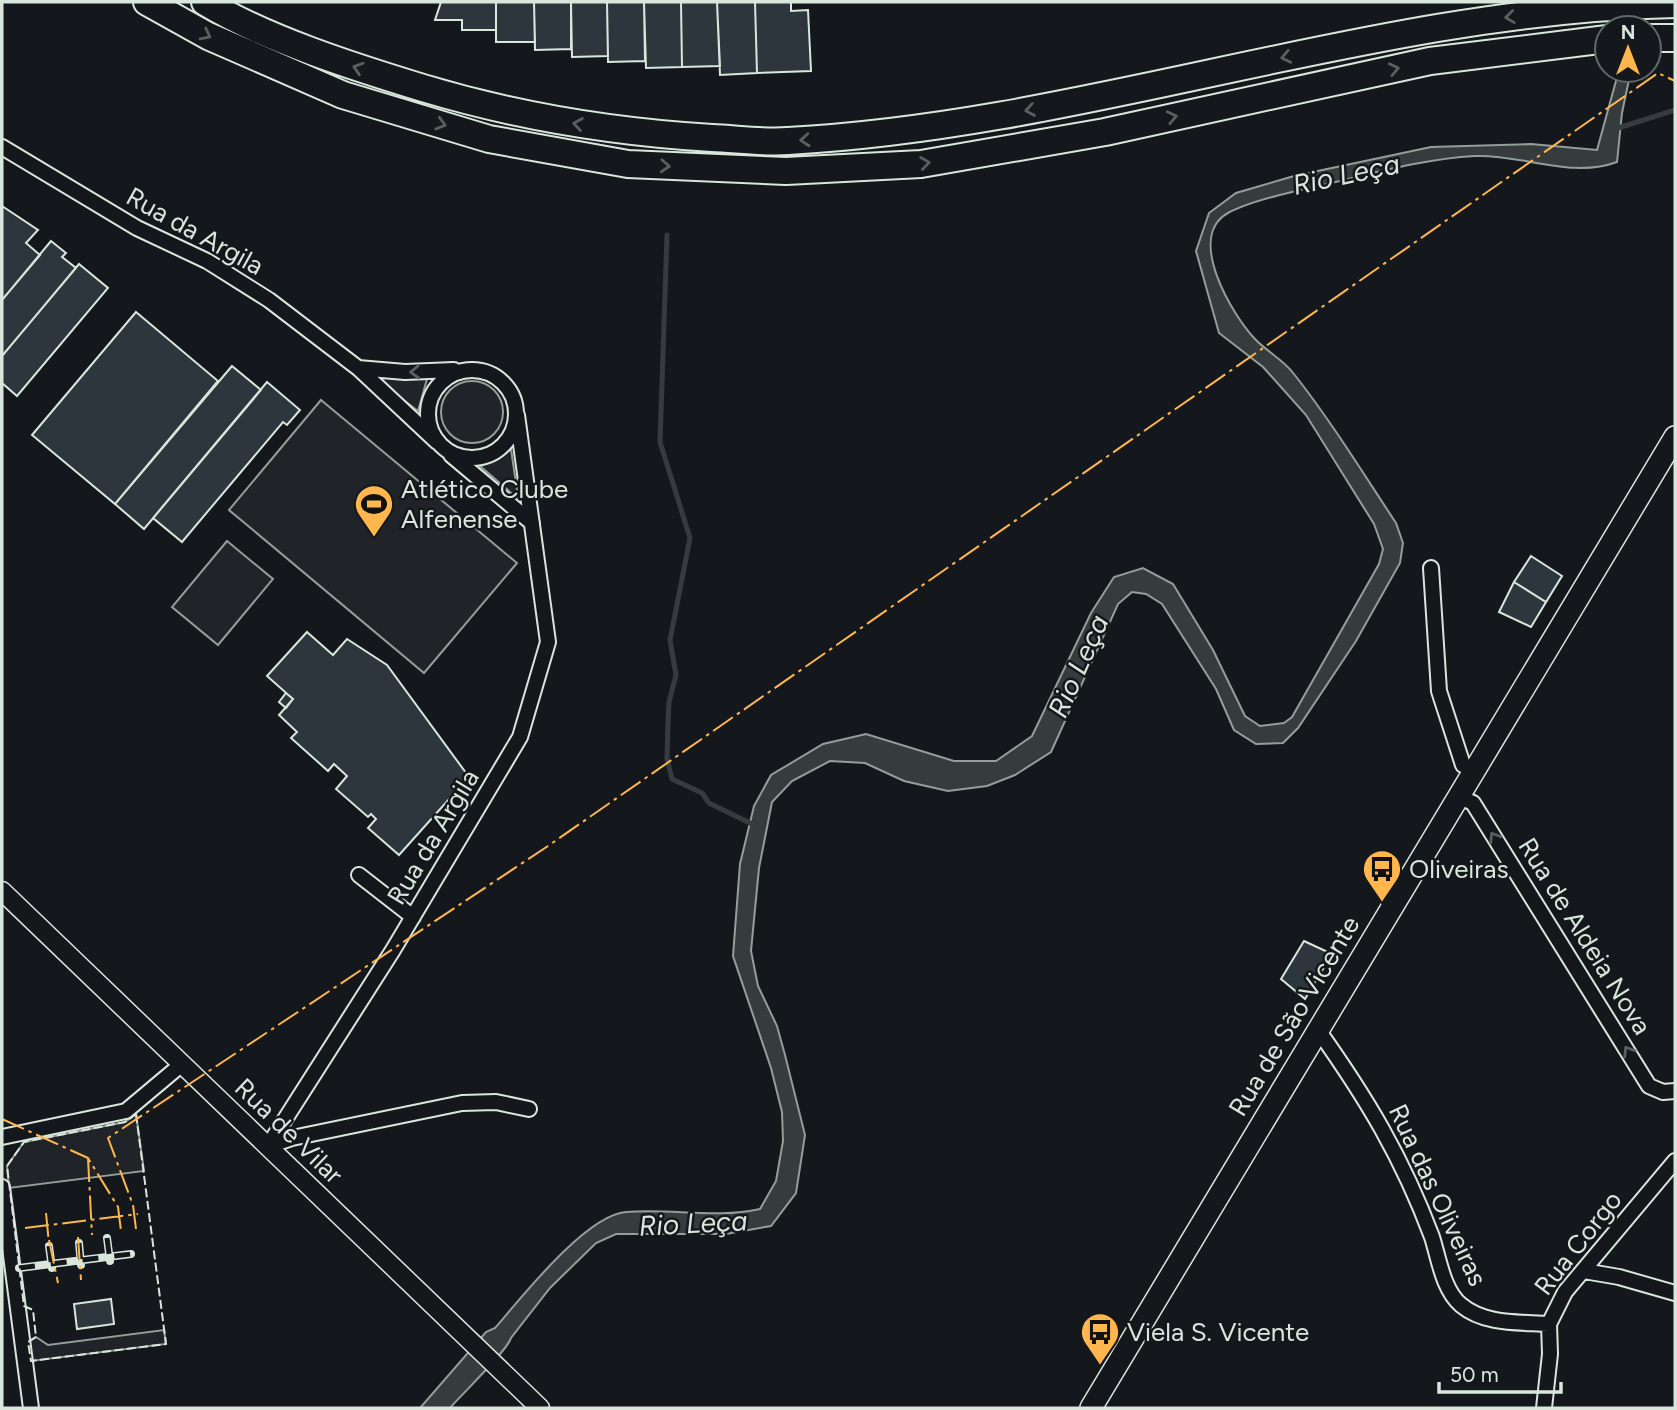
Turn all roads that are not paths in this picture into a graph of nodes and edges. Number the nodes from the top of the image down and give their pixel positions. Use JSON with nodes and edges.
{"nodes":[{"id":1,"x":147,"y":2,"type":"edge"},
{"id":2,"x":205,"y":2,"type":"edge"},
{"id":3,"x":1675,"y":4,"type":"edge"},
{"id":4,"x":1593,"y":41,"type":"edge"},
{"id":5,"x":2,"y":146,"type":"edge"},
{"id":6,"x":358,"y":368,"type":"junction"},
{"id":7,"x":471,"y":369,"type":"junction"},
{"id":8,"x":517,"y":415,"type":"junction"},
{"id":9,"x":1675,"y":437,"type":"edge"},
{"id":10,"x":442,"y":447,"type":"junction"},
{"id":11,"x":532,"y":523,"type":"junction"},
{"id":12,"x":1432,"y":568,"type":"dead end"},
{"id":13,"x":1474,"y":770,"type":"junction"},
{"id":14,"x":1458,"y":796,"type":"junction"},
{"id":15,"x":359,"y":875,"type":"dead end"},
{"id":16,"x":2,"y":891,"type":"edge"},
{"id":17,"x":413,"y":917,"type":"junction"},
{"id":18,"x":1318,"y":1030,"type":"junction"},
{"id":19,"x":182,"y":1064,"type":"junction"},
{"id":20,"x":1675,"y":1091,"type":"edge"},
{"id":21,"x":529,"y":1109,"type":"dead end"},
{"id":22,"x":2,"y":1137,"type":"edge"},
{"id":23,"x":268,"y":1146,"type":"junction"},
{"id":24,"x":1675,"y":1161,"type":"edge"},
{"id":25,"x":2,"y":1187,"type":"edge"},
{"id":26,"x":1584,"y":1271,"type":"junction"},
{"id":27,"x":1675,"y":1293,"type":"edge"},
{"id":28,"x":1549,"y":1324,"type":"junction"},
{"id":29,"x":31,"y":1408,"type":"edge"},
{"id":30,"x":540,"y":1408,"type":"edge"},
{"id":31,"x":1091,"y":1408,"type":"edge"},
{"id":32,"x":1544,"y":1408,"type":"edge"}],
"edges":[{"from":1,"to":4,"type":"highway","one_way":true},
{"from":3,"to":2,"type":"highway","one_way":true},
{"from":5,"to":6,"type":"street","name":"Rua da Argila"},
{"from":7,"to":6,"type":"street","name":"Rua da Argila","one_way":true},
{"from":6,"to":10,"type":"street","name":"Rua da Argila"},
{"from":7,"to":8,"type":"street","name":"Rua da Argila"},
{"from":7,"to":10,"type":"street"},
{"from":8,"to":10,"type":"street"},
{"from":8,"to":11,"type":"street","name":"Rua da Argila"},
{"from":9,"to":13,"type":"main road","name":"Rua de São Vicente"},
{"from":10,"to":11,"type":"street","name":"Rua da Argila"},
{"from":11,"to":17,"type":"street","name":"Rua da Argila"},
{"from":12,"to":13,"type":"street"},
{"from":13,"to":14,"type":"main road","name":"Rua de São Vicente"},
{"from":14,"to":18,"type":"main road","name":"Rua de São Vicente"},
{"from":20,"to":14,"type":"street","name":"Rua de Aldeia Nova","one_way":true},
{"from":15,"to":17,"type":"street"},
{"from":16,"to":19,"type":"street","name":"Rua de Vilar"},
{"from":17,"to":23,"type":"street","name":"Rua da Argila"},
{"from":18,"to":28,"type":"street","name":"Rua das Oliveiras"},
{"from":18,"to":31,"type":"main road","name":"Rua de São Vicente"},
{"from":19,"to":22,"type":"street"},
{"from":19,"to":23,"type":"street","name":"Rua de Vilar"},
{"from":21,"to":23,"type":"street"},
{"from":23,"to":30,"type":"street","name":"Rua de Vilar"},
{"from":24,"to":26,"type":"street","name":"Rua Corgo"},
{"from":25,"to":29,"type":"street"},
{"from":26,"to":27,"type":"street"},
{"from":26,"to":28,"type":"street","name":"Rua Corgo"},
{"from":28,"to":32,"type":"street","name":"Rua Corgo"}]}
